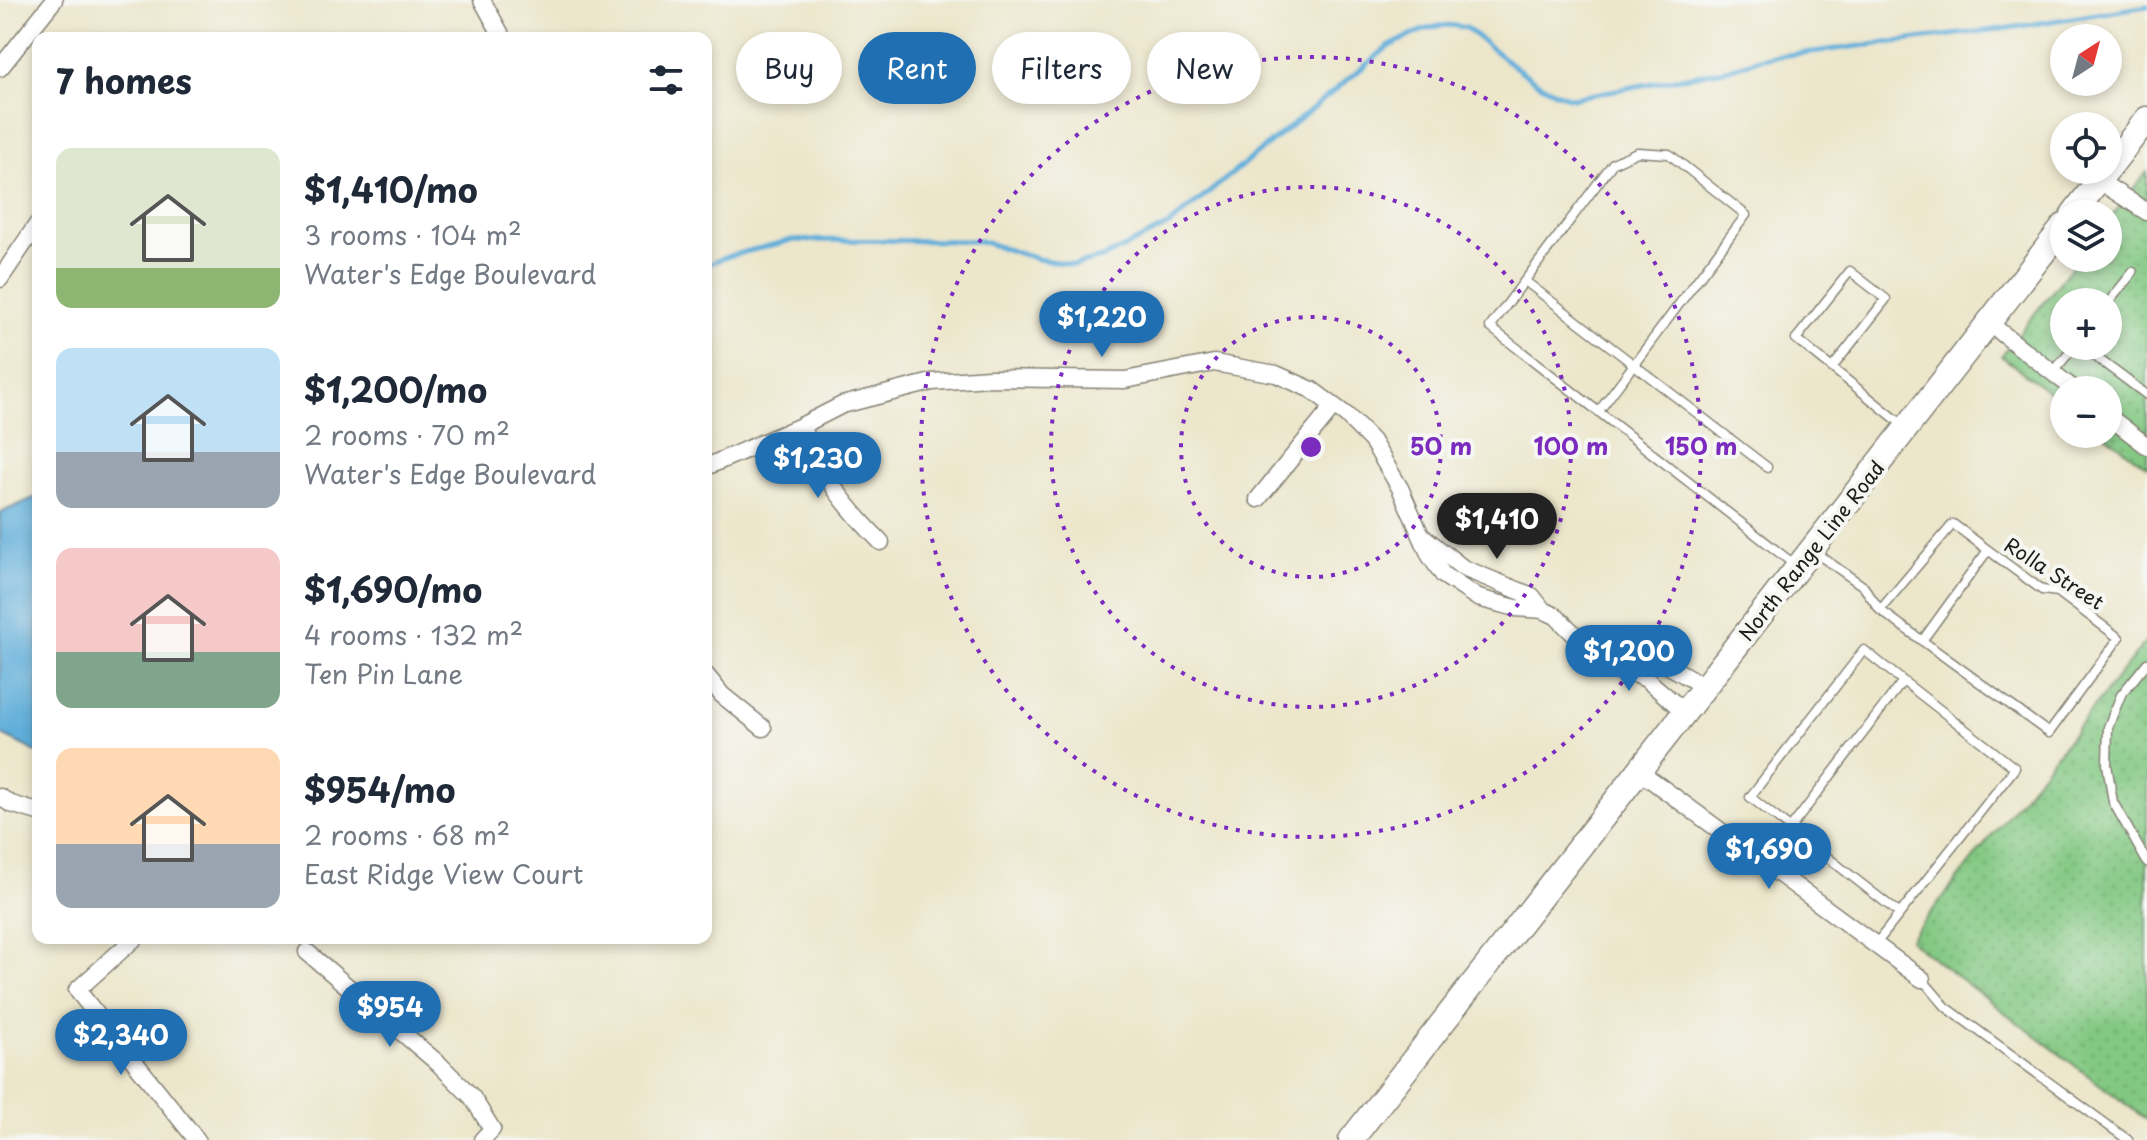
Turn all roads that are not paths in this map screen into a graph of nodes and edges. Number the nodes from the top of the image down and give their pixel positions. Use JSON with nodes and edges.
{"nodes":[{"id":1,"x":54,"y":0,"type":"edge"},
{"id":2,"x":482,"y":0,"type":"edge"},
{"id":3,"x":500,"y":32,"type":"edge"},
{"id":4,"x":0,"y":68,"type":"edge"},
{"id":5,"x":2147,"y":119,"type":"edge"},
{"id":6,"x":2122,"y":152,"type":"edge"},
{"id":7,"x":2097,"y":184,"type":"edge"},
{"id":8,"x":2116,"y":184,"type":"edge"},
{"id":9,"x":2084,"y":200,"type":"edge"},
{"id":10,"x":2147,"y":212,"type":"edge"},
{"id":11,"x":32,"y":232,"type":"edge"},
{"id":12,"x":2050,"y":244,"type":"edge"},
{"id":13,"x":2133,"y":272,"type":"dead end"},
{"id":14,"x":0,"y":279,"type":"edge"},
{"id":15,"x":1525,"y":281,"type":"junction"},
{"id":16,"x":2120,"y":288,"type":"edge"},
{"id":17,"x":1989,"y":323,"type":"junction"},
{"id":18,"x":2063,"y":360,"type":"edge"},
{"id":19,"x":2100,"y":360,"type":"edge"},
{"id":20,"x":1632,"y":366,"type":"junction"},
{"id":21,"x":1832,"y":368,"type":"junction"},
{"id":22,"x":2052,"y":373,"type":"junction"},
{"id":23,"x":2056,"y":376,"type":"edge"},
{"id":24,"x":2147,"y":395,"type":"edge"},
{"id":25,"x":1334,"y":406,"type":"junction"},
{"id":26,"x":1599,"y":411,"type":"junction"},
{"id":27,"x":801,"y":426,"type":"junction"},
{"id":28,"x":2122,"y":427,"type":"edge"},
{"id":29,"x":1907,"y":428,"type":"junction"},
{"id":30,"x":2147,"y":446,"type":"edge"},
{"id":31,"x":712,"y":464,"type":"edge"},
{"id":32,"x":1767,"y":467,"type":"dead end"},
{"id":33,"x":1258,"y":499,"type":"dead end"},
{"id":34,"x":881,"y":542,"type":"dead end"},
{"id":35,"x":1988,"y":550,"type":"junction"},
{"id":36,"x":1806,"y":559,"type":"junction"},
{"id":37,"x":1880,"y":610,"type":"junction"},
{"id":38,"x":1922,"y":641,"type":"junction"},
{"id":39,"x":1598,"y":649,"type":"junction"},
{"id":40,"x":2147,"y":663,"type":"edge"},
{"id":41,"x":1903,"y":681,"type":"junction"},
{"id":42,"x":712,"y":682,"type":"edge"},
{"id":43,"x":1706,"y":688,"type":"junction"},
{"id":44,"x":1686,"y":713,"type":"junction"},
{"id":45,"x":763,"y":728,"type":"dead end"},
{"id":46,"x":1639,"y":771,"type":"junction"},
{"id":47,"x":0,"y":797,"type":"edge"},
{"id":48,"x":32,"y":810,"type":"edge"},
{"id":49,"x":1790,"y":829,"type":"junction"},
{"id":50,"x":2147,"y":862,"type":"edge"},
{"id":51,"x":1768,"y":865,"type":"junction"},
{"id":52,"x":1899,"y":913,"type":"junction"},
{"id":53,"x":128,"y":944,"type":"edge"},
{"id":54,"x":1875,"y":945,"type":"junction"},
{"id":55,"x":307,"y":952,"type":"dead end"},
{"id":56,"x":1922,"y":979,"type":"joint"},
{"id":57,"x":487,"y":1135,"type":"edge"},
{"id":58,"x":197,"y":1140,"type":"edge"},
{"id":59,"x":1351,"y":1140,"type":"edge"},
{"id":60,"x":2128,"y":1140,"type":"edge"}],
"edges":[{"from":1,"to":4,"type":"street"},
{"from":2,"to":3,"type":"street"},
{"from":5,"to":6,"type":"main road"},
{"from":7,"to":9,"type":"main road"},
{"from":8,"to":10,"type":"street"},
{"from":11,"to":14,"type":"street"},
{"from":12,"to":17,"type":"main road","name":"North Range Line Road"},
{"from":13,"to":16,"type":"lane"},
{"from":15,"to":20,"type":"lane"},
{"from":15,"to":20,"type":"lane"},
{"from":15,"to":26,"type":"lane","name":"Rolla Street"},
{"from":17,"to":22,"type":"street"},
{"from":17,"to":29,"type":"main road","name":"North Range Line Road"},
{"from":18,"to":22,"type":"lane"},
{"from":19,"to":24,"type":"lane"},
{"from":20,"to":26,"type":"lane"},
{"from":20,"to":32,"type":"lane"},
{"from":21,"to":21,"type":"lane"},
{"from":21,"to":29,"type":"lane"},
{"from":22,"to":23,"type":"street"},
{"from":25,"to":27,"type":"street"},
{"from":25,"to":33,"type":"street"},
{"from":25,"to":39,"type":"street"},
{"from":26,"to":36,"type":"lane","name":"Rolla Street"},
{"from":27,"to":31,"type":"street"},
{"from":27,"to":34,"type":"street"},
{"from":28,"to":30,"type":"street"},
{"from":29,"to":36,"type":"main road","name":"North Range Line Road"},
{"from":35,"to":37,"type":"lane","name":"Rolla Street"},
{"from":35,"to":38,"type":"lane"},
{"from":35,"to":38,"type":"lane","name":"Rolla Street"},
{"from":36,"to":37,"type":"lane","name":"Rolla Street"},
{"from":36,"to":43,"type":"main road","name":"North Range Line Road"},
{"from":37,"to":38,"type":"lane","name":"Rolla Street"},
{"from":39,"to":43,"type":"street"},
{"from":39,"to":44,"type":"street"},
{"from":40,"to":50,"type":"lane"},
{"from":41,"to":49,"type":"lane"},
{"from":41,"to":49,"type":"lane"},
{"from":41,"to":52,"type":"lane"},
{"from":42,"to":45,"type":"street"},
{"from":43,"to":44,"type":"main road","name":"North Range Line Road"},
{"from":44,"to":46,"type":"main road","name":"North Range Line Road"},
{"from":46,"to":51,"type":"street"},
{"from":46,"to":59,"type":"main road","name":"North Range Line Road"},
{"from":47,"to":48,"type":"street"},
{"from":49,"to":51,"type":"lane"},
{"from":49,"to":52,"type":"lane"},
{"from":51,"to":54,"type":"street"},
{"from":52,"to":54,"type":"lane"},
{"from":53,"to":58,"type":"street"},
{"from":54,"to":56,"type":"street"},
{"from":55,"to":57,"type":"street"},
{"from":56,"to":60,"type":"lane"}]}
